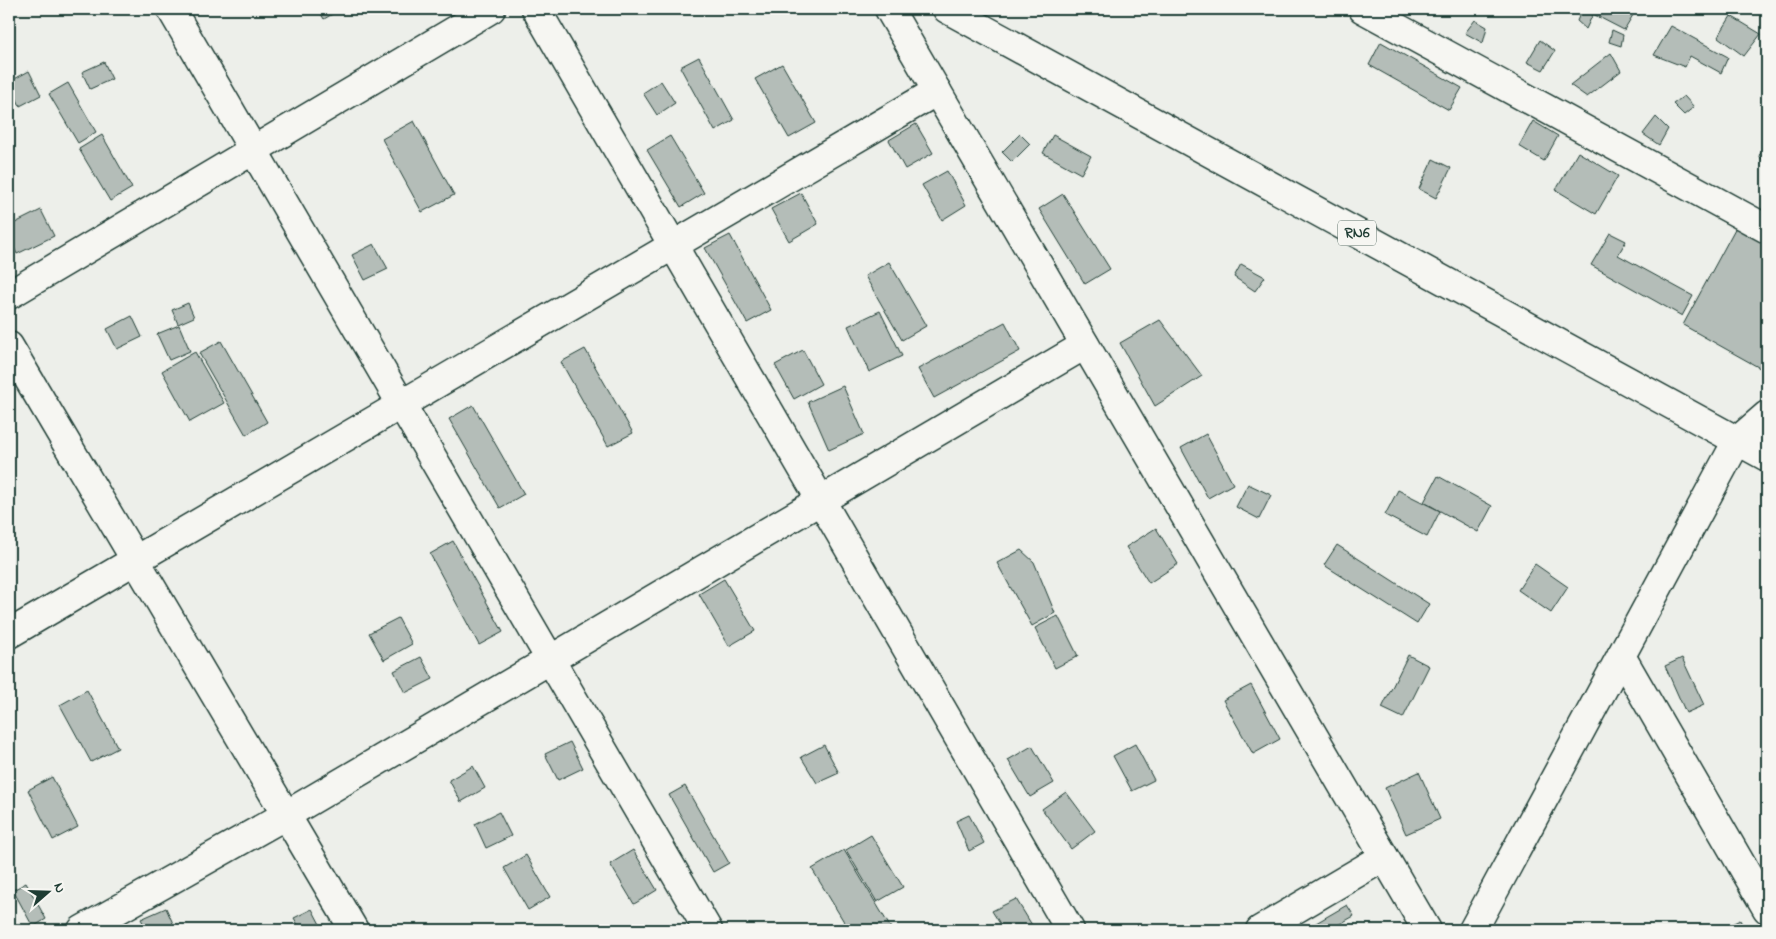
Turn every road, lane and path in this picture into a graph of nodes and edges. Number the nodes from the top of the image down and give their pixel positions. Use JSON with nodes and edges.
{"nodes":[{"id":1,"x":171,"y":9,"type":"edge"},
{"id":2,"x":491,"y":9,"type":"edge"},
{"id":3,"x":536,"y":9,"type":"edge"},
{"id":4,"x":889,"y":9,"type":"edge"},
{"id":5,"x":947,"y":9,"type":"edge"},
{"id":6,"x":1363,"y":9,"type":"edge"},
{"id":7,"x":937,"y":91,"type":"junction"},
{"id":8,"x":253,"y":150,"type":"junction"},
{"id":9,"x":1767,"y":229,"type":"edge"},
{"id":10,"x":673,"y":246,"type":"junction"},
{"id":11,"x":9,"y":295,"type":"edge"},
{"id":12,"x":9,"y":346,"type":"edge"},
{"id":13,"x":1085,"y":346,"type":"junction"},
{"id":14,"x":401,"y":404,"type":"junction"},
{"id":15,"x":1767,"y":415,"type":"edge"},
{"id":16,"x":1737,"y":440,"type":"junction"},
{"id":17,"x":1767,"y":457,"type":"edge"},
{"id":18,"x":821,"y":501,"type":"junction"},
{"id":19,"x":135,"y":560,"type":"junction"},
{"id":20,"x":9,"y":634,"type":"edge"},
{"id":21,"x":1621,"y":656,"type":"junction"},
{"id":22,"x":550,"y":660,"type":"junction"},
{"id":23,"x":286,"y":815,"type":"junction"},
{"id":24,"x":1384,"y":857,"type":"junction"},
{"id":25,"x":1767,"y":909,"type":"edge"},
{"id":26,"x":82,"y":930,"type":"edge"},
{"id":27,"x":354,"y":930,"type":"edge"},
{"id":28,"x":708,"y":930,"type":"edge"},
{"id":29,"x":1070,"y":930,"type":"edge"},
{"id":30,"x":1260,"y":930,"type":"edge"},
{"id":31,"x":1427,"y":930,"type":"edge"},
{"id":32,"x":1472,"y":930,"type":"edge"}],
"edges":[{"from":1,"to":8,"type":"street"},
{"from":2,"to":8,"type":"street"},
{"from":3,"to":10,"type":"street"},
{"from":4,"to":7,"type":"street"},
{"from":5,"to":16,"type":"street","number":"RN6"},
{"from":6,"to":9,"type":"street"},
{"from":7,"to":10,"type":"street"},
{"from":7,"to":13,"type":"street"},
{"from":8,"to":11,"type":"street"},
{"from":8,"to":14,"type":"street"},
{"from":10,"to":14,"type":"street"},
{"from":10,"to":18,"type":"street"},
{"from":12,"to":19,"type":"street"},
{"from":13,"to":18,"type":"street"},
{"from":13,"to":24,"type":"street"},
{"from":14,"to":19,"type":"street"},
{"from":14,"to":22,"type":"street"},
{"from":15,"to":16,"type":"street"},
{"from":16,"to":17,"type":"street","number":"RN6"},
{"from":16,"to":21,"type":"street"},
{"from":18,"to":22,"type":"street"},
{"from":18,"to":29,"type":"street"},
{"from":19,"to":20,"type":"street"},
{"from":19,"to":23,"type":"street"},
{"from":21,"to":25,"type":"street"},
{"from":21,"to":32,"type":"street"},
{"from":22,"to":23,"type":"street"},
{"from":22,"to":28,"type":"street"},
{"from":23,"to":26,"type":"street"},
{"from":23,"to":27,"type":"street"},
{"from":24,"to":30,"type":"street"},
{"from":24,"to":31,"type":"street"}]}
